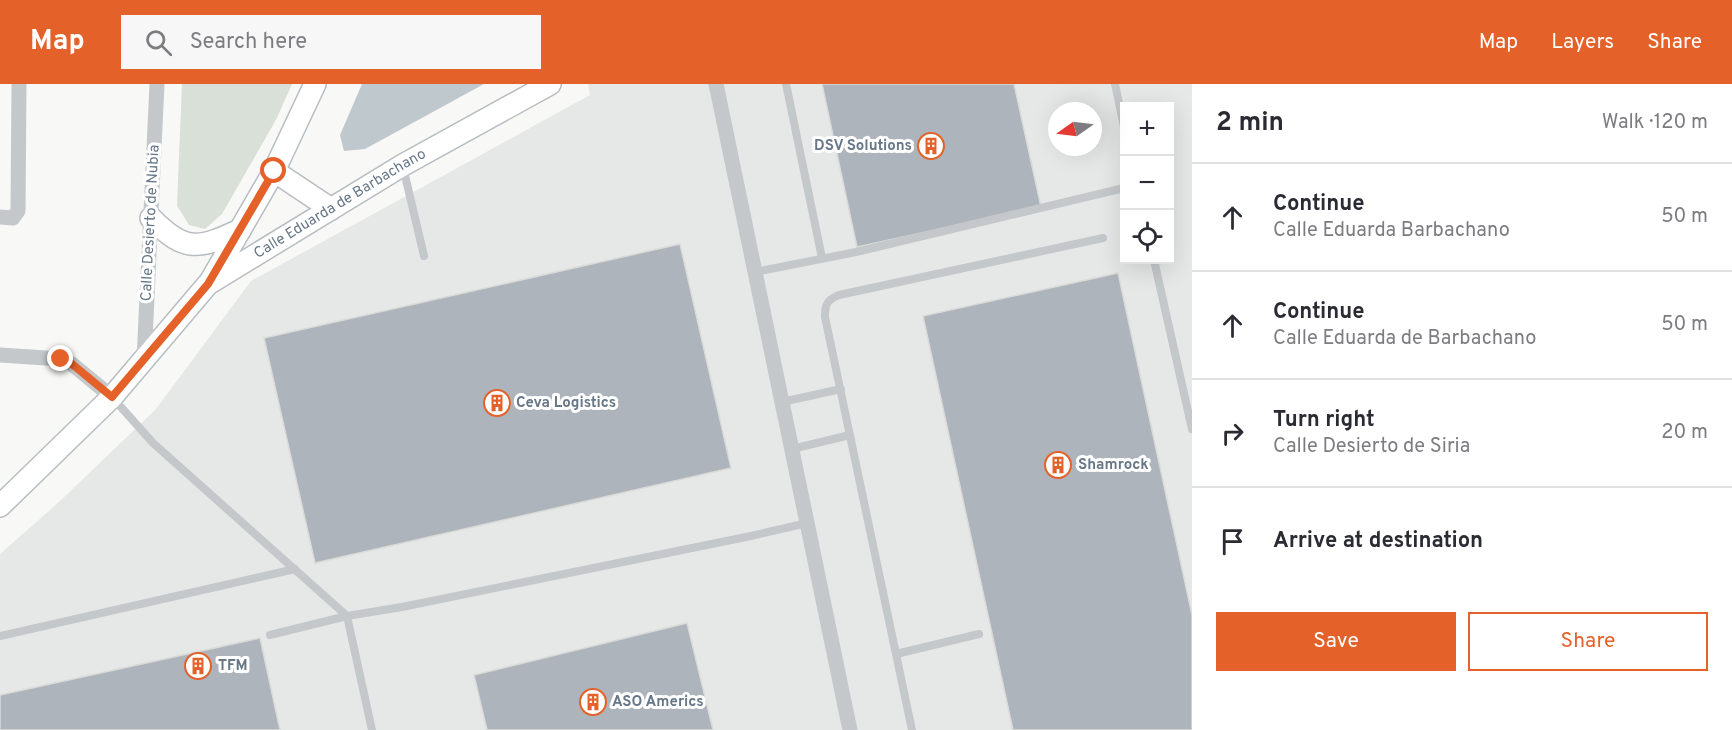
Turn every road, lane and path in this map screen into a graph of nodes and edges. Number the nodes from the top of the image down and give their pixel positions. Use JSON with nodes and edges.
{"nodes":[{"id":1,"x":19,"y":84,"type":"edge"},
{"id":2,"x":157,"y":84,"type":"edge"},
{"id":3,"x":315,"y":84,"type":"edge"},
{"id":4,"x":550,"y":84,"type":"edge"},
{"id":5,"x":716,"y":84,"type":"edge"},
{"id":6,"x":786,"y":84,"type":"edge"},
{"id":7,"x":1115,"y":84,"type":"edge"},
{"id":8,"x":1120,"y":106,"type":"edge"},
{"id":9,"x":403,"y":165,"type":"junction"},
{"id":10,"x":274,"y":171,"type":"junction"},
{"id":11,"x":1120,"y":189,"type":"edge"},
{"id":12,"x":331,"y":209,"type":"junction"},
{"id":13,"x":0,"y":218,"type":"edge"},
{"id":14,"x":151,"y":218,"type":"junction"},
{"id":15,"x":240,"y":230,"type":"junction"},
{"id":16,"x":1102,"y":238,"type":"dead end"},
{"id":17,"x":424,"y":256,"type":"dead end"},
{"id":18,"x":822,"y":258,"type":"junction"},
{"id":19,"x":1155,"y":264,"type":"edge"},
{"id":20,"x":755,"y":272,"type":"junction"},
{"id":21,"x":208,"y":284,"type":"junction"},
{"id":22,"x":0,"y":355,"type":"edge"},
{"id":23,"x":144,"y":361,"type":"junction"},
{"id":24,"x":841,"y":389,"type":"junction"},
{"id":25,"x":112,"y":397,"type":"junction"},
{"id":26,"x":782,"y":402,"type":"junction"},
{"id":27,"x":1192,"y":429,"type":"edge"},
{"id":28,"x":850,"y":435,"type":"junction"},
{"id":29,"x":792,"y":449,"type":"junction"},
{"id":30,"x":2,"y":504,"type":"edge"},
{"id":31,"x":807,"y":523,"type":"junction"},
{"id":32,"x":295,"y":569,"type":"junction"},
{"id":33,"x":347,"y":616,"type":"junction"},
{"id":34,"x":979,"y":634,"type":"dead end"},
{"id":35,"x":270,"y":635,"type":"dead end"},
{"id":36,"x":0,"y":636,"type":"edge"},
{"id":37,"x":896,"y":654,"type":"junction"},
{"id":38,"x":372,"y":730,"type":"edge"},
{"id":39,"x":850,"y":730,"type":"edge"},
{"id":40,"x":912,"y":730,"type":"edge"}],
"edges":[{"from":1,"to":13,"type":"street"},
{"from":2,"to":14,"type":"street","name":"Calle Desierto de Nubia"},
{"from":3,"to":10,"type":"street"},
{"from":4,"to":9,"type":"street","name":"Calle Eduarda de Barbachano"},
{"from":5,"to":20,"type":"street"},
{"from":6,"to":18,"type":"lane"},
{"from":7,"to":8,"type":"lane"},
{"from":9,"to":12,"type":"street","name":"Calle Eduarda de Barbachano"},
{"from":9,"to":17,"type":"lane"},
{"from":10,"to":12,"type":"street"},
{"from":10,"to":15,"type":"street"},
{"from":11,"to":18,"type":"lane"},
{"from":12,"to":21,"type":"street","name":"Calle Eduarda de Barbachano"},
{"from":14,"to":15,"type":"street"},
{"from":14,"to":23,"type":"street","name":"Calle Desierto de Nubia"},
{"from":15,"to":21,"type":"street"},
{"from":16,"to":24,"type":"lane"},
{"from":18,"to":20,"type":"lane"},
{"from":19,"to":27,"type":"lane"},
{"from":20,"to":26,"type":"street"},
{"from":21,"to":23,"type":"street","name":"Calle Eduarda de Barbachano"},
{"from":22,"to":25,"type":"street"},
{"from":23,"to":25,"type":"street","name":"Calle Eduarda de Barbachano"},
{"from":24,"to":26,"type":"lane"},
{"from":24,"to":28,"type":"lane"},
{"from":25,"to":30,"type":"street","name":"Calle Eduarda de Barbachano"},
{"from":25,"to":32,"type":"lane"},
{"from":26,"to":29,"type":"street"},
{"from":28,"to":29,"type":"lane"},
{"from":28,"to":37,"type":"lane"},
{"from":29,"to":31,"type":"street"},
{"from":31,"to":33,"type":"lane"},
{"from":31,"to":39,"type":"street"},
{"from":32,"to":33,"type":"lane"},
{"from":32,"to":36,"type":"lane"},
{"from":33,"to":35,"type":"lane"},
{"from":33,"to":38,"type":"lane"},
{"from":34,"to":37,"type":"lane"},
{"from":37,"to":40,"type":"lane"}]}
